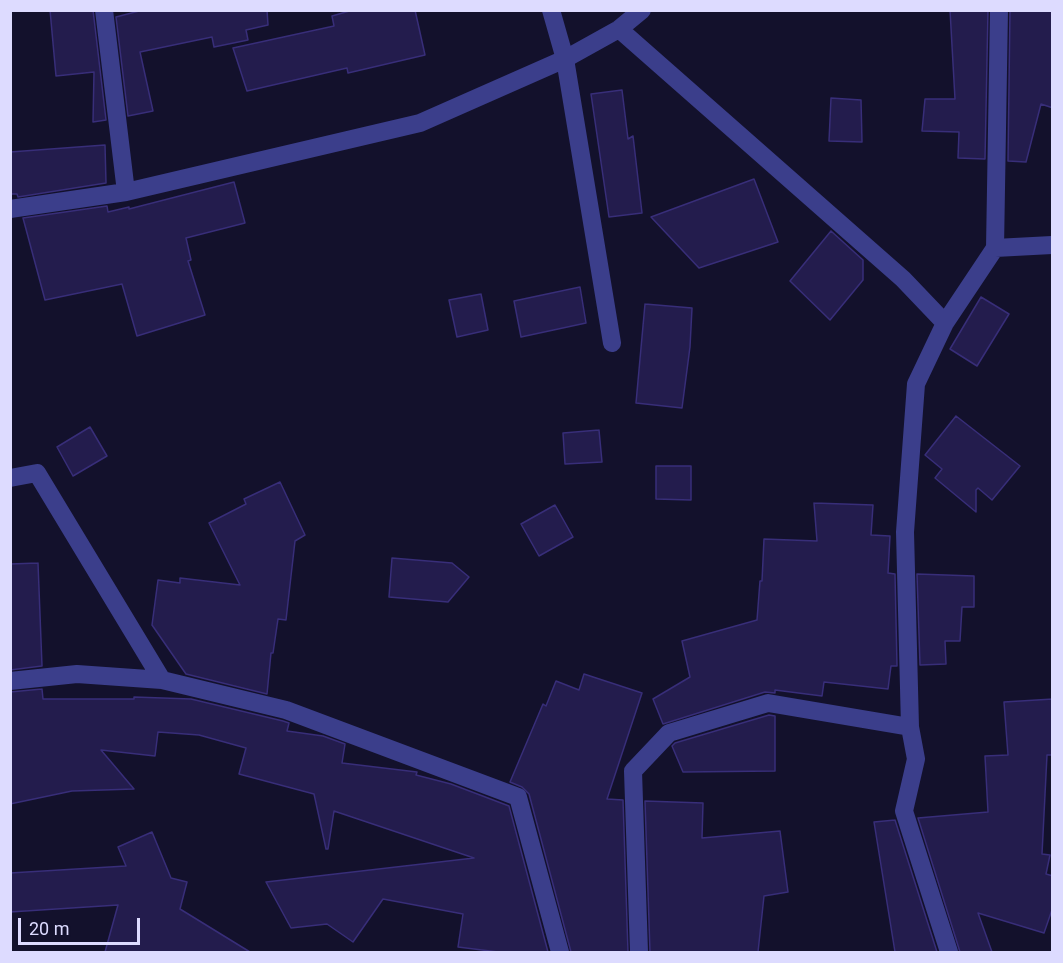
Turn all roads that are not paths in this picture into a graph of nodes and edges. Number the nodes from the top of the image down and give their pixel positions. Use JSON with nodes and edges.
{"nodes":[{"id":1,"x":104,"y":10,"type":"edge"},
{"id":2,"x":551,"y":10,"type":"edge"},
{"id":3,"x":642,"y":10,"type":"edge"},
{"id":4,"x":999,"y":10,"type":"edge"},
{"id":5,"x":619,"y":29,"type":"junction"},
{"id":6,"x":565,"y":59,"type":"junction"},
{"id":7,"x":126,"y":192,"type":"junction"},
{"id":8,"x":10,"y":209,"type":"edge"},
{"id":9,"x":1053,"y":245,"type":"edge"},
{"id":10,"x":995,"y":248,"type":"junction"},
{"id":11,"x":945,"y":323,"type":"junction"},
{"id":12,"x":612,"y":343,"type":"dead end"},
{"id":13,"x":10,"y":478,"type":"edge"},
{"id":14,"x":162,"y":680,"type":"junction"},
{"id":15,"x":10,"y":681,"type":"edge"},
{"id":16,"x":910,"y":727,"type":"junction"},
{"id":17,"x":560,"y":952,"type":"edge"},
{"id":18,"x":639,"y":952,"type":"edge"},
{"id":19,"x":949,"y":952,"type":"edge"}],
"edges":[{"from":1,"to":7,"type":"street"},
{"from":2,"to":6,"type":"street"},
{"from":3,"to":5,"type":"street"},
{"from":4,"to":10,"type":"street"},
{"from":5,"to":6,"type":"street"},
{"from":5,"to":11,"type":"street"},
{"from":6,"to":7,"type":"street"},
{"from":6,"to":12,"type":"street"},
{"from":7,"to":8,"type":"street"},
{"from":9,"to":10,"type":"street"},
{"from":10,"to":11,"type":"street"},
{"from":11,"to":16,"type":"street"},
{"from":13,"to":14,"type":"street"},
{"from":14,"to":15,"type":"street"},
{"from":14,"to":17,"type":"street"},
{"from":16,"to":18,"type":"street"},
{"from":16,"to":19,"type":"street"}]}
